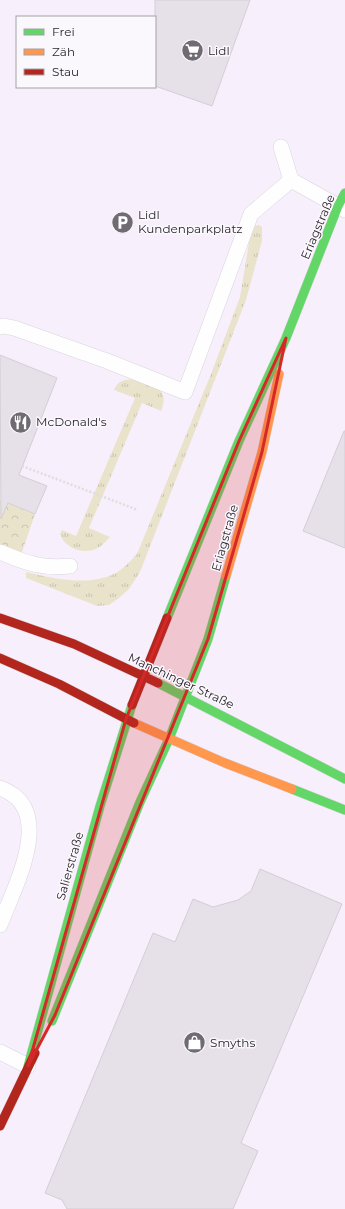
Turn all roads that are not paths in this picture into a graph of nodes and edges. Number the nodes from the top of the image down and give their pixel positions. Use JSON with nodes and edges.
{"nodes":[{"id":1,"x":281,"y":147,"type":"dead end"},
{"id":2,"x":291,"y":180,"type":"junction"},
{"id":3,"x":345,"y":193,"type":"edge"},
{"id":4,"x":341,"y":208,"type":"edge"},
{"id":5,"x":0,"y":327,"type":"edge"},
{"id":6,"x":286,"y":338,"type":"junction"},
{"id":7,"x":0,"y":552,"type":"edge"},
{"id":8,"x":70,"y":566,"type":"dead end"},
{"id":9,"x":0,"y":618,"type":"edge"},
{"id":10,"x":0,"y":658,"type":"edge"},
{"id":11,"x":144,"y":675,"type":"junction"},
{"id":12,"x":186,"y":695,"type":"junction"},
{"id":13,"x":126,"y":719,"type":"junction"},
{"id":14,"x":169,"y":739,"type":"junction"},
{"id":15,"x":345,"y":779,"type":"edge"},
{"id":16,"x":0,"y":788,"type":"edge"},
{"id":17,"x":345,"y":810,"type":"edge"},
{"id":18,"x":0,"y":925,"type":"edge"},
{"id":19,"x":0,"y":1052,"type":"edge"},
{"id":20,"x":28,"y":1066,"type":"junction"},
{"id":21,"x":0,"y":1126,"type":"edge"}],
"edges":[{"from":1,"to":2,"type":"lane"},
{"from":2,"to":4,"type":"lane"},
{"from":2,"to":5,"type":"lane"},
{"from":3,"to":4,"type":"main road","name":"Eriagstraße"},
{"from":4,"to":6,"type":"main road","name":"Eriagstraße"},
{"from":6,"to":11,"type":"main road","name":"Eriagstraße"},
{"from":6,"to":12,"type":"main road","name":"Eriagstraße"},
{"from":7,"to":8,"type":"lane"},
{"from":9,"to":11,"type":"main road","name":"Manchinger Straße"},
{"from":10,"to":13,"type":"main road"},
{"from":11,"to":12,"type":"main road","name":"Manchinger Straße"},
{"from":11,"to":13,"type":"main road","name":"Salierstraße"},
{"from":12,"to":14,"type":"main road","name":"Eriagstraße"},
{"from":12,"to":15,"type":"main road","name":"Manchinger Straße"},
{"from":13,"to":14,"type":"main road"},
{"from":13,"to":20,"type":"main road","name":"Salierstraße"},
{"from":14,"to":17,"type":"main road"},
{"from":14,"to":20,"type":"main road","name":"Salierstraße"},
{"from":16,"to":18,"type":"lane"},
{"from":19,"to":20,"type":"lane"},
{"from":20,"to":21,"type":"main road","name":"Salierstraße"}]}
